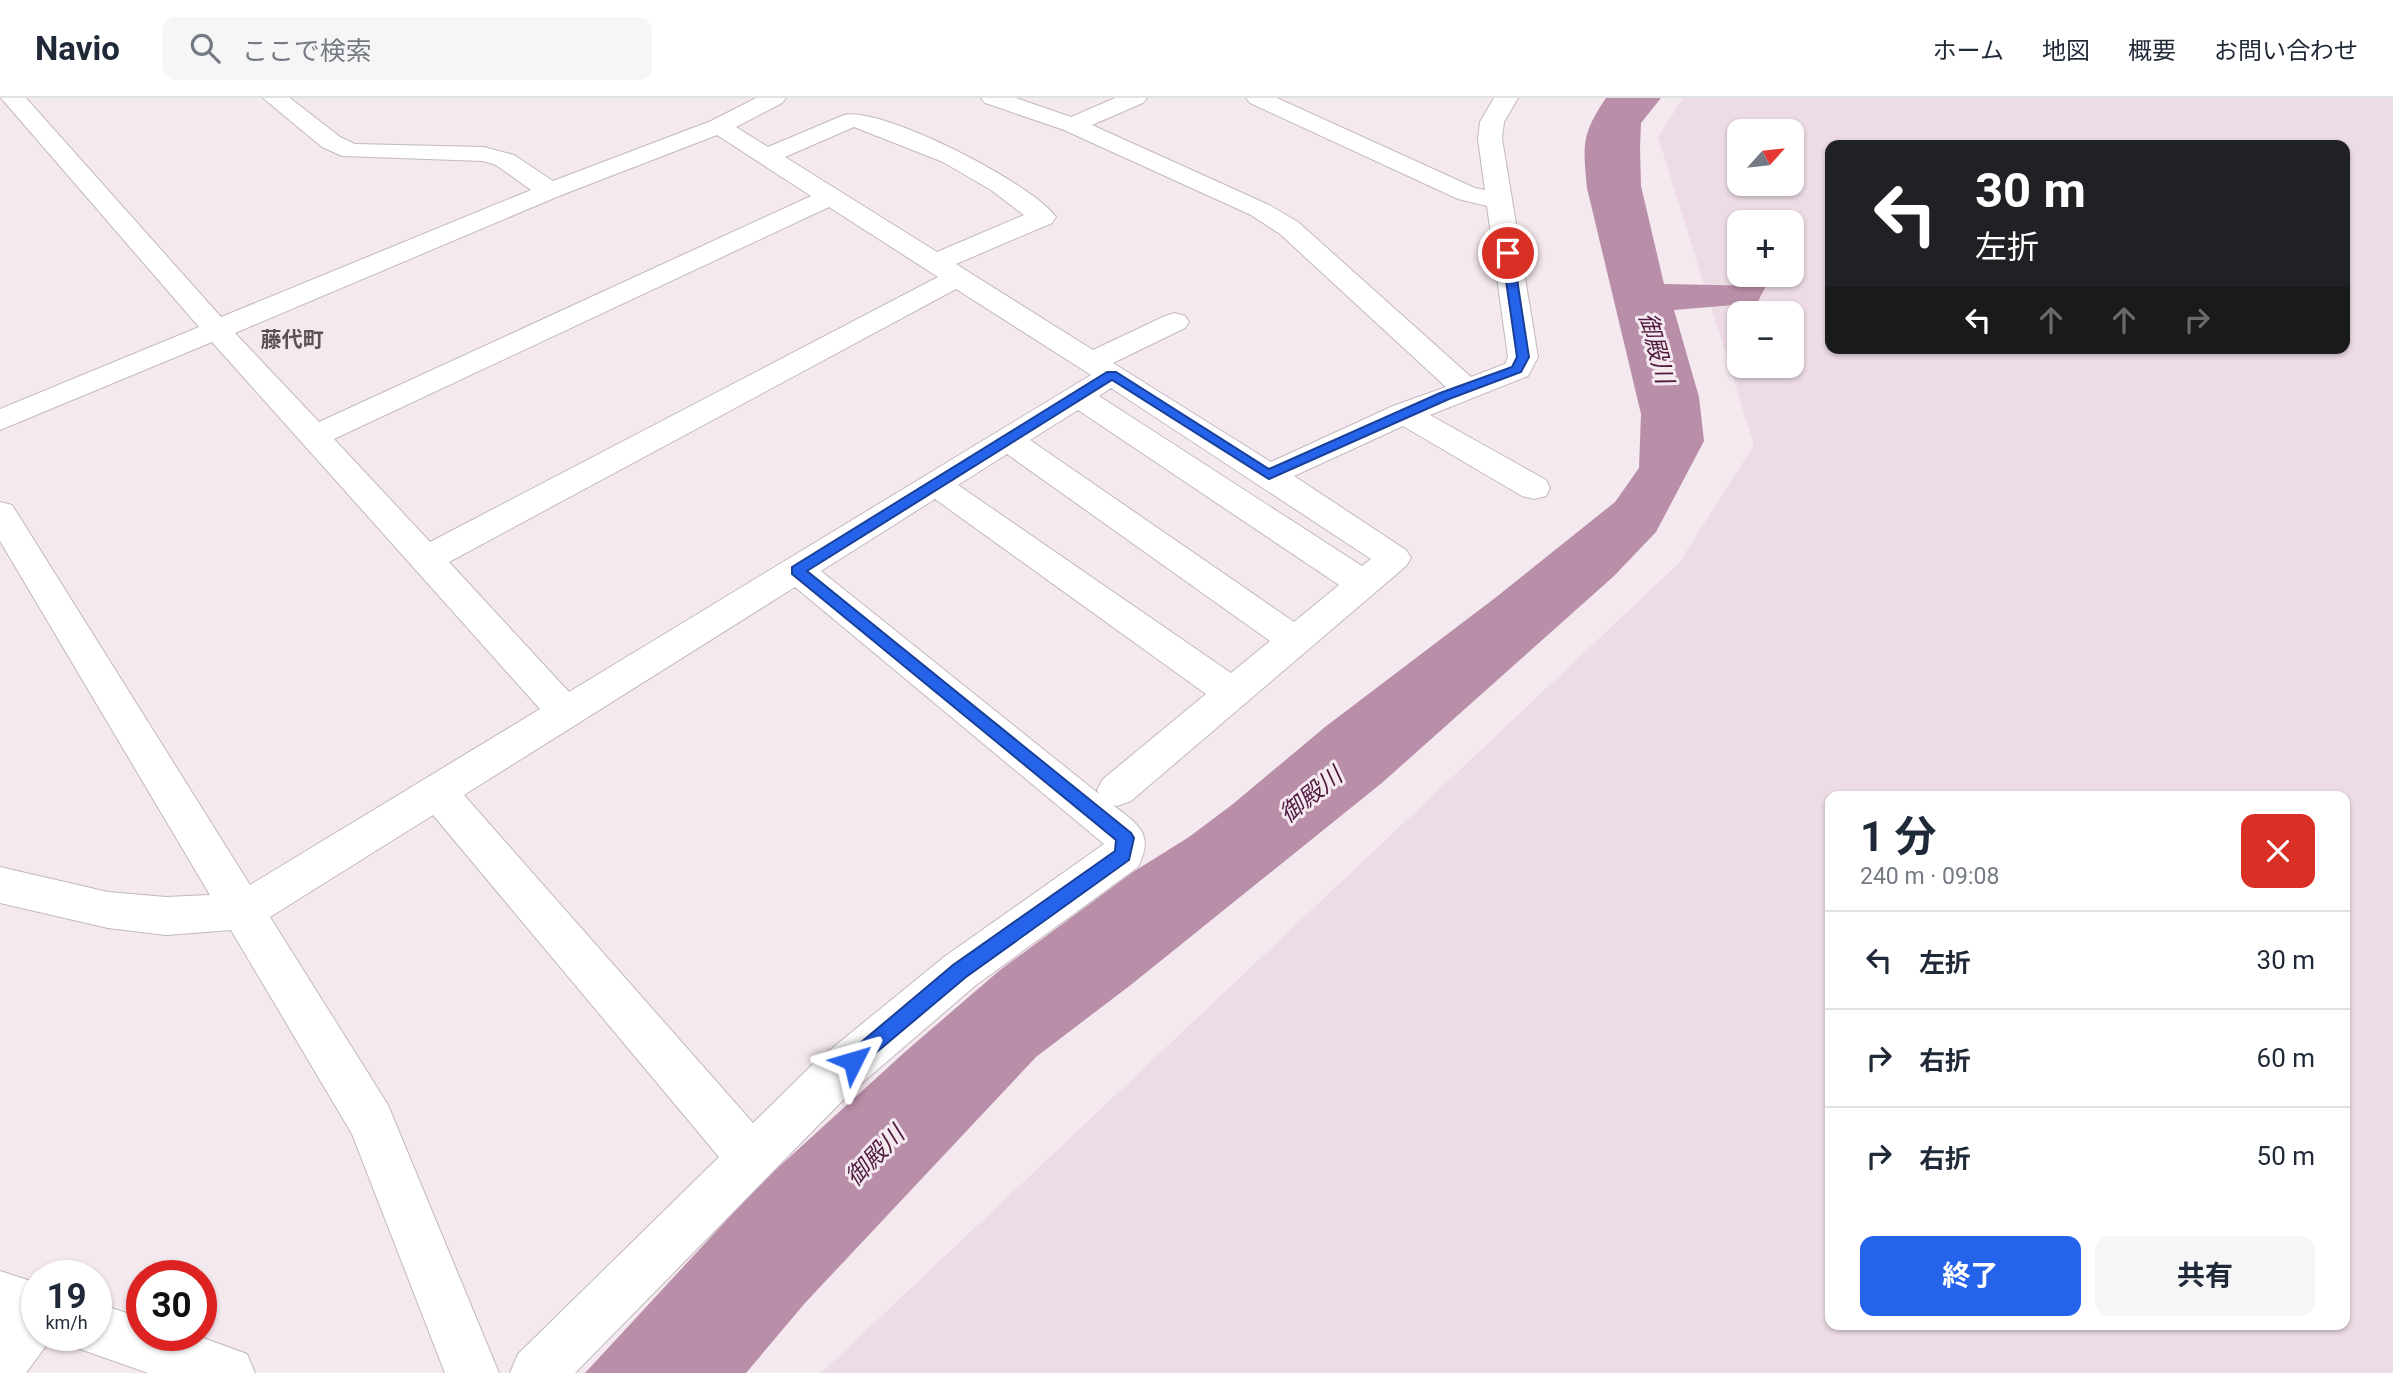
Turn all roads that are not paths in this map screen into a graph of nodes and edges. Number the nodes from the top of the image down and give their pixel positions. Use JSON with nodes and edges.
{"nodes":[{"id":1,"x":13,"y":98,"type":"edge"},
{"id":2,"x":275,"y":98,"type":"edge"},
{"id":3,"x":774,"y":98,"type":"edge"},
{"id":4,"x":997,"y":98,"type":"edge"},
{"id":5,"x":1135,"y":98,"type":"edge"},
{"id":6,"x":1258,"y":98,"type":"edge"},
{"id":7,"x":1498,"y":100,"type":"edge"},
{"id":8,"x":1072,"y":125,"type":"junction"},
{"id":9,"x":719,"y":127,"type":"junction"},
{"id":10,"x":767,"y":156,"type":"junction"},
{"id":11,"x":550,"y":191,"type":"junction"},
{"id":12,"x":832,"y":196,"type":"junction"},
{"id":13,"x":1500,"y":201,"type":"junction"},
{"id":14,"x":947,"y":270,"type":"junction"},
{"id":15,"x":1175,"y":322,"type":"dead end"},
{"id":16,"x":218,"y":331,"type":"junction"},
{"id":17,"x":1102,"y":369,"type":"junction"},
{"id":18,"x":1465,"y":388,"type":"junction"},
{"id":19,"x":1078,"y":396,"type":"junction"},
{"id":20,"x":1404,"y":413,"type":"junction"},
{"id":21,"x":0,"y":420,"type":"edge"},
{"id":22,"x":315,"y":436,"type":"junction"},
{"id":23,"x":1007,"y":439,"type":"junction"},
{"id":24,"x":1269,"y":474,"type":"junction"},
{"id":25,"x":935,"y":484,"type":"junction"},
{"id":26,"x":1534,"y":488,"type":"dead end"},
{"id":27,"x":0,"y":513,"type":"edge"},
{"id":28,"x":427,"y":559,"type":"junction"},
{"id":29,"x":797,"y":570,"type":"junction"},
{"id":30,"x":1363,"y":584,"type":"junction"},
{"id":31,"x":1296,"y":641,"type":"junction"},
{"id":32,"x":1233,"y":694,"type":"junction"},
{"id":33,"x":566,"y":713,"type":"junction"},
{"id":34,"x":1117,"y":790,"type":"dead end"},
{"id":35,"x":437,"y":792,"type":"junction"},
{"id":36,"x":0,"y":885,"type":"edge"},
{"id":37,"x":244,"y":911,"type":"junction"},
{"id":38,"x":751,"y":1157,"type":"junction"},
{"id":39,"x":0,"y":1297,"type":"edge"},
{"id":40,"x":21,"y":1304,"type":"edge"},
{"id":41,"x":112,"y":1334,"type":"edge"},
{"id":42,"x":21,"y":1336,"type":"edge"},
{"id":43,"x":0,"y":1363,"type":"edge"},
{"id":44,"x":228,"y":1373,"type":"edge"},
{"id":45,"x":472,"y":1373,"type":"edge"},
{"id":46,"x":537,"y":1373,"type":"edge"}],
"edges":[{"from":1,"to":16,"type":"street"},
{"from":2,"to":11,"type":"street"},
{"from":3,"to":9,"type":"street"},
{"from":4,"to":8,"type":"street"},
{"from":5,"to":8,"type":"street"},
{"from":6,"to":13,"type":"street"},
{"from":7,"to":13,"type":"street"},
{"from":8,"to":18,"type":"street"},
{"from":9,"to":10,"type":"street"},
{"from":9,"to":11,"type":"street"},
{"from":10,"to":12,"type":"street"},
{"from":10,"to":14,"type":"street"},
{"from":11,"to":16,"type":"street"},
{"from":12,"to":14,"type":"street"},
{"from":12,"to":22,"type":"street"},
{"from":13,"to":18,"type":"street"},
{"from":14,"to":17,"type":"street"},
{"from":14,"to":28,"type":"street"},
{"from":15,"to":17,"type":"street"},
{"from":16,"to":21,"type":"street"},
{"from":16,"to":22,"type":"street"},
{"from":17,"to":19,"type":"street"},
{"from":17,"to":24,"type":"street"},
{"from":18,"to":20,"type":"street"},
{"from":19,"to":23,"type":"street"},
{"from":19,"to":30,"type":"street"},
{"from":20,"to":24,"type":"street"},
{"from":20,"to":26,"type":"street"},
{"from":22,"to":28,"type":"street"},
{"from":23,"to":25,"type":"street"},
{"from":23,"to":31,"type":"street"},
{"from":24,"to":30,"type":"street"},
{"from":25,"to":29,"type":"street"},
{"from":25,"to":32,"type":"street"},
{"from":27,"to":37,"type":"street"},
{"from":28,"to":33,"type":"street"},
{"from":29,"to":33,"type":"street"},
{"from":29,"to":38,"type":"street"},
{"from":30,"to":31,"type":"street"},
{"from":31,"to":32,"type":"street"},
{"from":32,"to":34,"type":"street"},
{"from":33,"to":35,"type":"street"},
{"from":35,"to":37,"type":"street"},
{"from":35,"to":38,"type":"street"},
{"from":36,"to":37,"type":"street"},
{"from":37,"to":45,"type":"street"},
{"from":38,"to":46,"type":"street"},
{"from":39,"to":40,"type":"street"},
{"from":41,"to":44,"type":"street"},
{"from":42,"to":43,"type":"street"}]}
